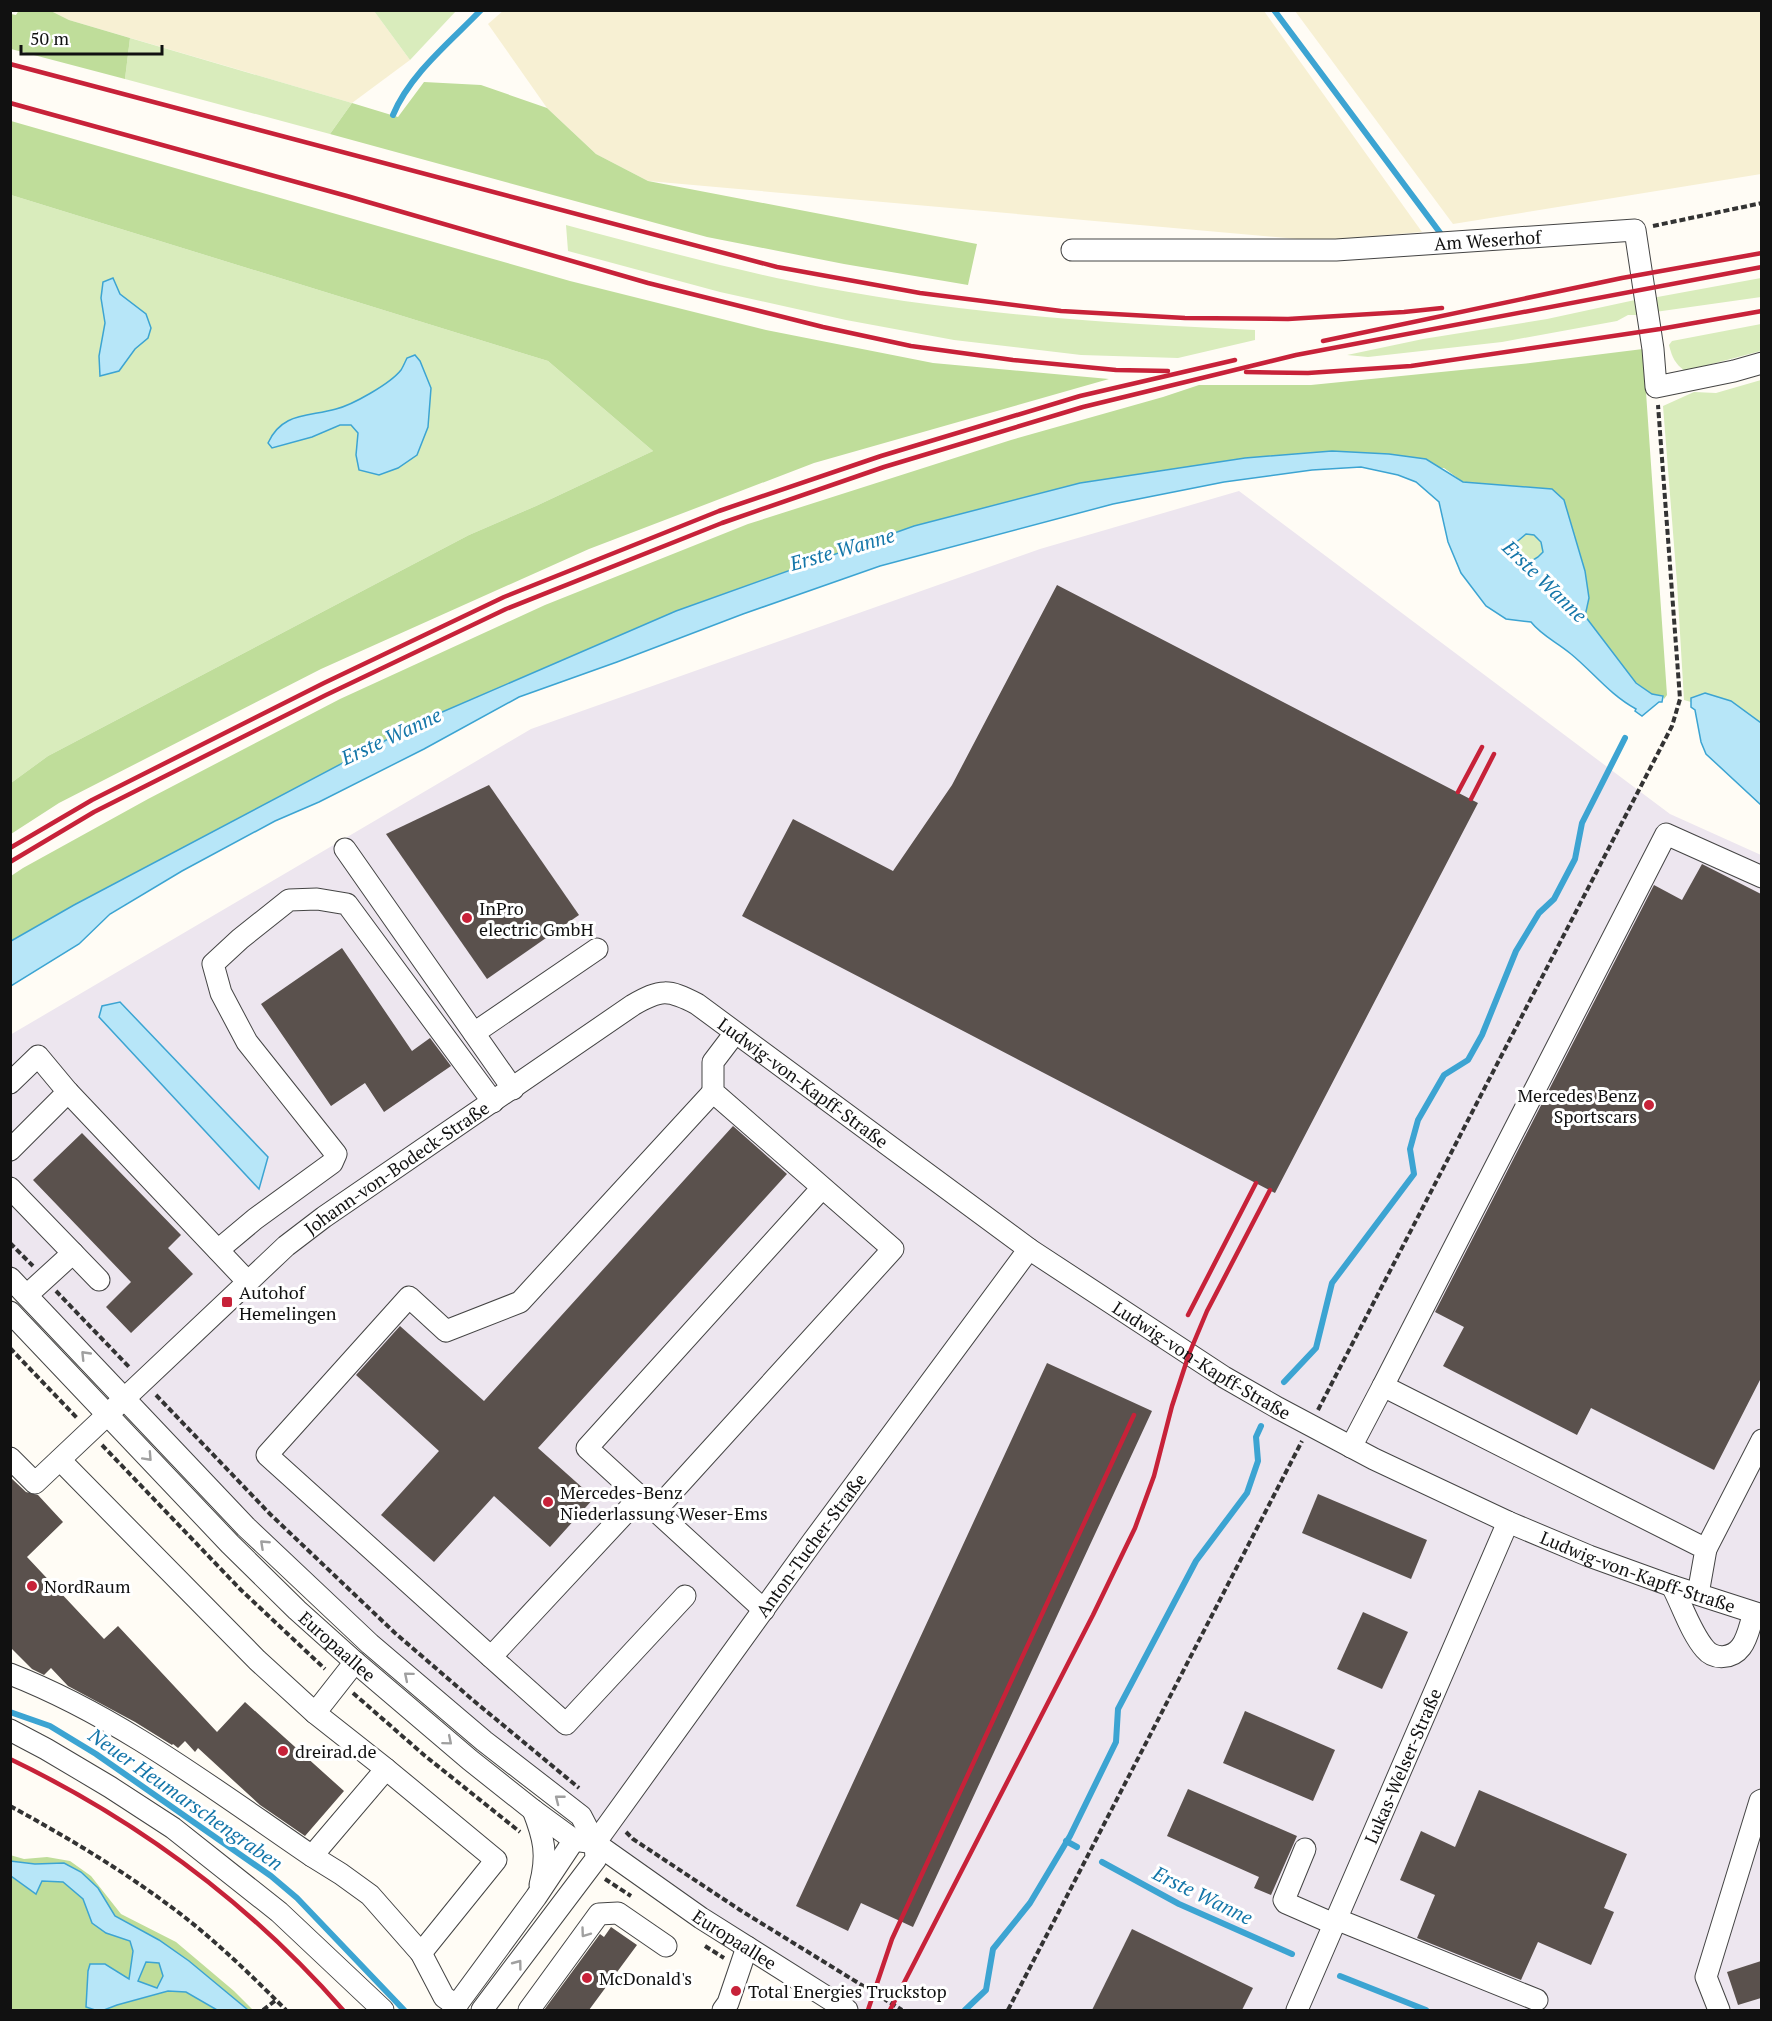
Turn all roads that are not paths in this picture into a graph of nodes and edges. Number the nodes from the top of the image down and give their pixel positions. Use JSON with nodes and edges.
{"nodes":[{"id":1,"x":1072,"y":250,"type":"dead end"},
{"id":2,"x":1761,"y":363,"type":"edge"},
{"id":3,"x":345,"y":849,"type":"dead end"},
{"id":4,"x":1761,"y":877,"type":"edge"},
{"id":5,"x":597,"y":949,"type":"dead end"},
{"id":6,"x":697,"y":1004,"type":"joint"},
{"id":7,"x":474,"y":1033,"type":"junction"},
{"id":8,"x":735,"y":1033,"type":"junction"},
{"id":9,"x":10,"y":1083,"type":"edge"},
{"id":10,"x":513,"y":1089,"type":"junction"},
{"id":11,"x":68,"y":1092,"type":"junction"},
{"id":12,"x":713,"y":1092,"type":"junction"},
{"id":13,"x":494,"y":1102,"type":"junction"},
{"id":14,"x":10,"y":1150,"type":"edge"},
{"id":15,"x":10,"y":1188,"type":"edge"},
{"id":16,"x":822,"y":1188,"type":"junction"},
{"id":17,"x":1029,"y":1249,"type":"junction"},
{"id":18,"x":218,"y":1250,"type":"junction"},
{"id":19,"x":73,"y":1253,"type":"junction"},
{"id":20,"x":10,"y":1278,"type":"edge"},
{"id":21,"x":99,"y":1280,"type":"dead end"},
{"id":22,"x":248,"y":1282,"type":"junction"},
{"id":23,"x":27,"y":1295,"type":"junction"},
{"id":24,"x":10,"y":1312,"type":"edge"},
{"id":25,"x":1383,"y":1386,"type":"junction"},
{"id":26,"x":125,"y":1397,"type":"junction"},
{"id":27,"x":108,"y":1414,"type":"junction"},
{"id":28,"x":1761,"y":1440,"type":"edge"},
{"id":29,"x":1351,"y":1447,"type":"junction"},
{"id":30,"x":10,"y":1458,"type":"edge"},
{"id":31,"x":60,"y":1460,"type":"junction"},
{"id":32,"x":648,"y":1504,"type":"junction"},
{"id":33,"x":1508,"y":1522,"type":"junction"},
{"id":34,"x":1706,"y":1549,"type":"junction"},
{"id":35,"x":1672,"y":1586,"type":"junction"},
{"id":36,"x":1698,"y":1594,"type":"junction"},
{"id":37,"x":684,"y":1596,"type":"dead end"},
{"id":38,"x":764,"y":1610,"type":"junction"},
{"id":39,"x":1758,"y":1614,"type":"edge"},
{"id":40,"x":491,"y":1657,"type":"junction"},
{"id":41,"x":355,"y":1662,"type":"junction"},
{"id":42,"x":10,"y":1674,"type":"edge"},
{"id":43,"x":315,"y":1713,"type":"junction"},
{"id":44,"x":10,"y":1730,"type":"edge"},
{"id":45,"x":386,"y":1769,"type":"junction"},
{"id":46,"x":1761,"y":1800,"type":"edge"},
{"id":47,"x":533,"y":1810,"type":"junction"},
{"id":48,"x":574,"y":1840,"type":"junction"},
{"id":49,"x":595,"y":1843,"type":"junction"},
{"id":50,"x":1305,"y":1849,"type":"dead end"},
{"id":51,"x":312,"y":1856,"type":"junction"},
{"id":52,"x":536,"y":1897,"type":"junction"},
{"id":53,"x":1335,"y":1922,"type":"junction"},
{"id":54,"x":666,"y":1946,"type":"dead end"},
{"id":55,"x":747,"y":1947,"type":"junction"},
{"id":56,"x":421,"y":1953,"type":"junction"},
{"id":57,"x":1538,"y":2000,"type":"dead end"},
{"id":58,"x":834,"y":2007,"type":"edge"},
{"id":59,"x":455,"y":2008,"type":"edge"},
{"id":60,"x":730,"y":2008,"type":"edge"},
{"id":61,"x":383,"y":2010,"type":"edge"},
{"id":62,"x":482,"y":2010,"type":"edge"},
{"id":63,"x":529,"y":2010,"type":"edge"},
{"id":64,"x":1297,"y":2010,"type":"edge"},
{"id":65,"x":1719,"y":2010,"type":"edge"}],
"edges":[{"from":1,"to":2,"type":"street","name":"Am Weserhof"},
{"from":3,"to":7,"type":"street"},
{"from":4,"to":25,"type":"street"},
{"from":5,"to":7,"type":"street"},
{"from":6,"to":8,"type":"street","name":"Ludwig-von-Kapff-Straße"},
{"from":6,"to":10,"type":"street","name":"Johann-von-Bodeck-Straße"},
{"from":7,"to":10,"type":"street"},
{"from":8,"to":12,"type":"street"},
{"from":8,"to":17,"type":"street","name":"Ludwig-von-Kapff-Straße"},
{"from":9,"to":11,"type":"street"},
{"from":10,"to":13,"type":"street","name":"Johann-von-Bodeck-Straße"},
{"from":11,"to":14,"type":"street"},
{"from":11,"to":18,"type":"street"},
{"from":12,"to":16,"type":"street"},
{"from":12,"to":40,"type":"street"},
{"from":13,"to":18,"type":"street"},
{"from":13,"to":22,"type":"street","name":"Johann-von-Bodeck-Straße"},
{"from":15,"to":19,"type":"street"},
{"from":16,"to":32,"type":"street"},
{"from":16,"to":32,"type":"street"},
{"from":17,"to":29,"type":"street","name":"Ludwig-von-Kapff-Straße"},
{"from":17,"to":38,"type":"street","name":"Anton-Tucher-Straße"},
{"from":18,"to":22,"type":"street"},
{"from":19,"to":21,"type":"street"},
{"from":19,"to":23,"type":"street"},
{"from":20,"to":23,"type":"street","name":"Europaallee"},
{"from":22,"to":26,"type":"street","name":"Johann-von-Bodeck-Straße"},
{"from":26,"to":23,"type":"street","name":"Europaallee","one_way":true},
{"from":24,"to":27,"type":"street","name":"Europaallee"},
{"from":25,"to":29,"type":"street"},
{"from":25,"to":34,"type":"street"},
{"from":26,"to":27,"type":"street"},
{"from":49,"to":26,"type":"street","name":"Europaallee","one_way":true},
{"from":27,"to":31,"type":"street"},
{"from":27,"to":41,"type":"street","name":"Europaallee","one_way":true},
{"from":28,"to":34,"type":"street"},
{"from":29,"to":33,"type":"street","name":"Ludwig-von-Kapff-Straße"},
{"from":30,"to":31,"type":"street"},
{"from":31,"to":43,"type":"street"},
{"from":32,"to":38,"type":"street"},
{"from":32,"to":40,"type":"street"},
{"from":33,"to":35,"type":"street","name":"Ludwig-von-Kapff-Straße"},
{"from":33,"to":53,"type":"street","name":"Lukas-Welser-Straße"},
{"from":34,"to":36,"type":"street"},
{"from":35,"to":36,"type":"street","name":"Ludwig-von-Kapff-Straße"},
{"from":35,"to":39,"type":"street"},
{"from":36,"to":39,"type":"street","name":"Ludwig-von-Kapff-Straße"},
{"from":37,"to":40,"type":"street"},
{"from":38,"to":49,"type":"street","name":"Anton-Tucher-Straße"},
{"from":41,"to":43,"type":"street"},
{"from":41,"to":47,"type":"street","name":"Europaallee","one_way":true},
{"from":42,"to":51,"type":"street"},
{"from":43,"to":45,"type":"street"},
{"from":44,"to":61,"type":"street"},
{"from":45,"to":51,"type":"street"},
{"from":45,"to":56,"type":"street"},
{"from":46,"to":65,"type":"street"},
{"from":47,"to":48,"type":"street","name":"Europaallee"},
{"from":47,"to":52,"type":"street"},
{"from":48,"to":49,"type":"street","name":"Europaallee"},
{"from":48,"to":52,"type":"street"},
{"from":49,"to":55,"type":"street","name":"Europaallee"},
{"from":62,"to":49,"type":"street","one_way":true},
{"from":50,"to":53,"type":"street"},
{"from":51,"to":56,"type":"street"},
{"from":52,"to":59,"type":"street"},
{"from":53,"to":57,"type":"street"},
{"from":53,"to":64,"type":"street","name":"Lukas-Welser-Straße"},
{"from":54,"to":63,"type":"street","one_way":true},
{"from":55,"to":58,"type":"street","name":"Europaallee"},
{"from":55,"to":60,"type":"street"},
{"from":56,"to":59,"type":"street"}]}
